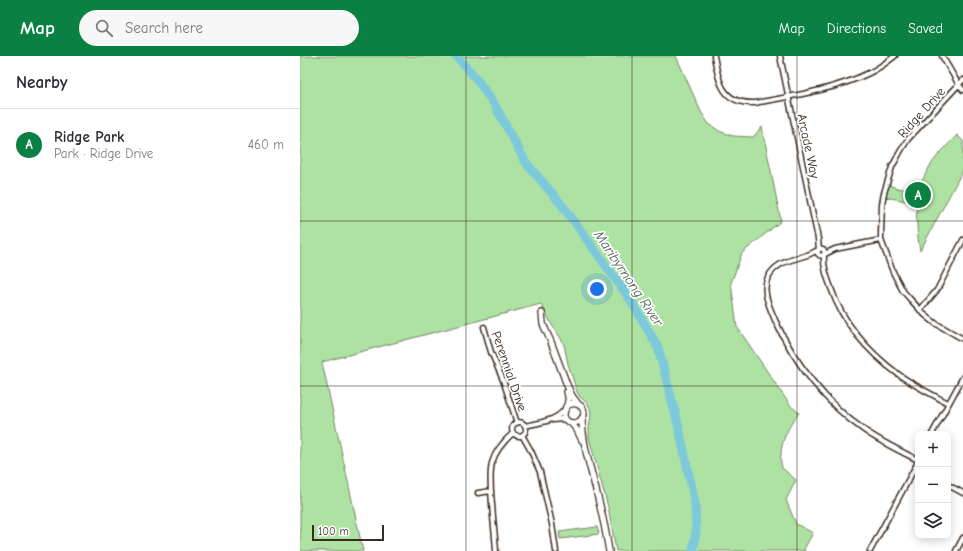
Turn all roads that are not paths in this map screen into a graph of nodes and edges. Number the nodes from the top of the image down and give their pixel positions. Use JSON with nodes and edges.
{"nodes":[{"id":1,"x":714,"y":56,"type":"edge"},
{"id":2,"x":780,"y":56,"type":"edge"},
{"id":3,"x":895,"y":56,"type":"edge"},
{"id":4,"x":942,"y":56,"type":"edge"},
{"id":5,"x":963,"y":80,"type":"edge"},
{"id":6,"x":959,"y":85,"type":"junction"},
{"id":7,"x":963,"y":90,"type":"edge"},
{"id":8,"x":788,"y":97,"type":"junction"},
{"id":9,"x":881,"y":240,"type":"junction"},
{"id":10,"x":963,"y":240,"type":"edge"},
{"id":11,"x":821,"y":252,"type":"junction"},
{"id":12,"x":920,"y":310,"type":"junction"},
{"id":13,"x":542,"y":313,"type":"dead end"},
{"id":14,"x":484,"y":326,"type":"dead end"},
{"id":15,"x":963,"y":339,"type":"edge"},
{"id":16,"x":963,"y":377,"type":"edge"},
{"id":17,"x":567,"y":385,"type":"junction"},
{"id":18,"x":948,"y":403,"type":"junction"},
{"id":19,"x":578,"y":404,"type":"junction"},
{"id":20,"x":565,"y":409,"type":"junction"},
{"id":21,"x":582,"y":418,"type":"junction"},
{"id":22,"x":544,"y":421,"type":"junction"},
{"id":23,"x":517,"y":422,"type":"junction"},
{"id":24,"x":569,"y":422,"type":"junction"},
{"id":25,"x":525,"y":426,"type":"junction"},
{"id":26,"x":934,"y":431,"type":"edge"},
{"id":27,"x":513,"y":432,"type":"junction"},
{"id":28,"x":522,"y":435,"type":"junction"},
{"id":29,"x":585,"y":448,"type":"junction"},
{"id":30,"x":915,"y":459,"type":"edge"},
{"id":31,"x":915,"y":471,"type":"edge"},
{"id":32,"x":951,"y":487,"type":"edge"},
{"id":33,"x":491,"y":491,"type":"junction"},
{"id":34,"x":478,"y":493,"type":"dead end"},
{"id":35,"x":963,"y":493,"type":"edge"},
{"id":36,"x":963,"y":538,"type":"edge"},
{"id":37,"x":496,"y":551,"type":"edge"},
{"id":38,"x":556,"y":551,"type":"edge"},
{"id":39,"x":609,"y":551,"type":"edge"},
{"id":40,"x":870,"y":551,"type":"edge"},
{"id":41,"x":956,"y":551,"type":"edge"}],
"edges":[{"from":1,"to":8,"type":"street"},
{"from":2,"to":8,"type":"street","name":"Arcade Way"},
{"from":3,"to":8,"type":"street"},
{"from":4,"to":6,"type":"street"},
{"from":5,"to":6,"type":"street","name":"Ridge Drive"},
{"from":6,"to":7,"type":"street"},
{"from":6,"to":9,"type":"street","name":"Ridge Drive"},
{"from":8,"to":11,"type":"street","name":"Arcade Way"},
{"from":9,"to":11,"type":"street"},
{"from":9,"to":12,"type":"street","name":"Ridge Drive"},
{"from":10,"to":12,"type":"street"},
{"from":11,"to":18,"type":"street","name":"Arcade Way"},
{"from":11,"to":30,"type":"street"},
{"from":12,"to":15,"type":"street","name":"Ridge Drive"},
{"from":13,"to":17,"type":"street"},
{"from":14,"to":23,"type":"street","name":"Perennial Drive"},
{"from":16,"to":18,"type":"street"},
{"from":17,"to":19,"type":"street"},
{"from":17,"to":20,"type":"street"},
{"from":18,"to":26,"type":"street"},
{"from":19,"to":20,"type":"street"},
{"from":19,"to":21,"type":"street"},
{"from":20,"to":22,"type":"street"},
{"from":20,"to":24,"type":"street"},
{"from":21,"to":24,"type":"street"},
{"from":21,"to":29,"type":"street"},
{"from":22,"to":24,"type":"street"},
{"from":22,"to":25,"type":"street"},
{"from":23,"to":25,"type":"street"},
{"from":23,"to":27,"type":"street"},
{"from":24,"to":29,"type":"street"},
{"from":25,"to":28,"type":"street"},
{"from":27,"to":28,"type":"street"},
{"from":27,"to":33,"type":"street"},
{"from":28,"to":38,"type":"street"},
{"from":29,"to":39,"type":"street"},
{"from":31,"to":40,"type":"street"},
{"from":32,"to":35,"type":"street"},
{"from":33,"to":34,"type":"street"},
{"from":33,"to":37,"type":"street"},
{"from":36,"to":41,"type":"street"}]}
